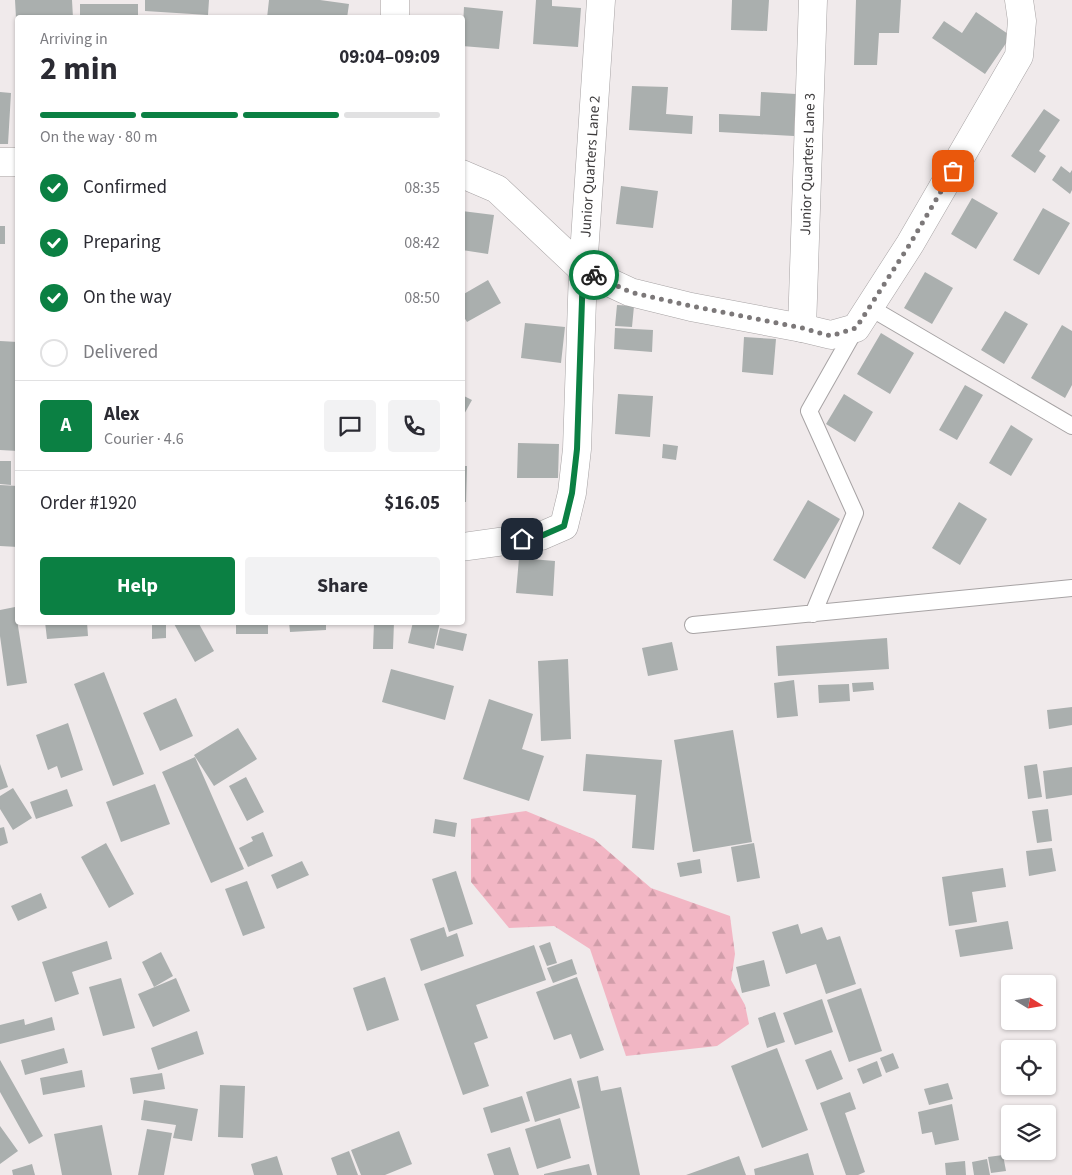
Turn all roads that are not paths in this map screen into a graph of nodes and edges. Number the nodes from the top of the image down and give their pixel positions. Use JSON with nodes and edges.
{"nodes":[{"id":1,"x":395,"y":0,"type":"edge"},
{"id":2,"x":601,"y":0,"type":"edge"},
{"id":3,"x":813,"y":0,"type":"edge"},
{"id":4,"x":1019,"y":0,"type":"edge"},
{"id":5,"x":395,"y":15,"type":"edge"},
{"id":6,"x":0,"y":162,"type":"edge"},
{"id":7,"x":15,"y":162,"type":"edge"},
{"id":8,"x":465,"y":175,"type":"edge"},
{"id":9,"x":583,"y":270,"type":"junction"},
{"id":10,"x":863,"y":317,"type":"junction"},
{"id":11,"x":802,"y":328,"type":"junction"},
{"id":12,"x":1072,"y":426,"type":"edge"},
{"id":13,"x":465,"y":547,"type":"edge"},
{"id":14,"x":1072,"y":588,"type":"edge"},
{"id":15,"x":813,"y":614,"type":"junction"},
{"id":16,"x":693,"y":625,"type":"dead end"}],
"edges":[{"from":1,"to":5,"type":"street"},
{"from":2,"to":9,"type":"street","name":"Junior Quarters Lane 2"},
{"from":3,"to":11,"type":"street","name":"Junior Quarters Lane 3"},
{"from":4,"to":10,"type":"street"},
{"from":6,"to":7,"type":"street"},
{"from":8,"to":9,"type":"street"},
{"from":9,"to":11,"type":"street"},
{"from":9,"to":13,"type":"street","name":"Junior Quarters Lane 2"},
{"from":10,"to":11,"type":"street"},
{"from":10,"to":12,"type":"lane"},
{"from":10,"to":15,"type":"lane"},
{"from":14,"to":15,"type":"lane"},
{"from":15,"to":16,"type":"lane"}]}
